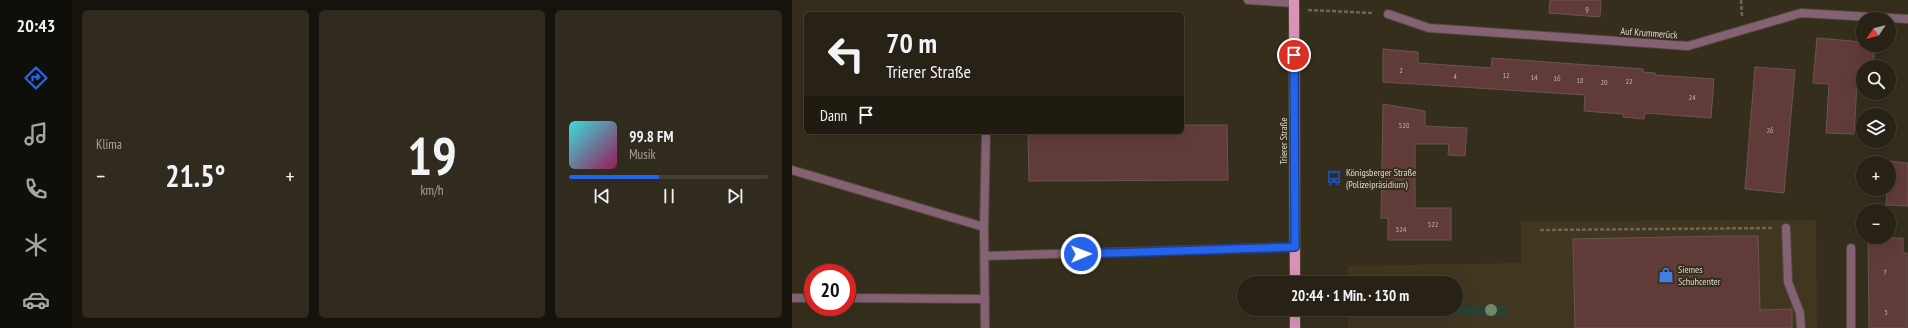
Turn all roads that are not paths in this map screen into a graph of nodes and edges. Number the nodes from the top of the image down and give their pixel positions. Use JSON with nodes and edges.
{"nodes":[{"id":1,"x":1248,"y":0,"type":"edge"},
{"id":2,"x":1294,"y":4,"type":"edge"},
{"id":3,"x":1388,"y":14,"type":"road end"},
{"id":4,"x":1908,"y":19,"type":"edge"},
{"id":5,"x":986,"y":134,"type":"edge"},
{"id":6,"x":792,"y":170,"type":"edge"},
{"id":7,"x":984,"y":227,"type":"junction"},
{"id":8,"x":1786,"y":228,"type":"road end"},
{"id":9,"x":1295,"y":247,"type":"junction"},
{"id":10,"x":1851,"y":248,"type":"dead end"},
{"id":11,"x":985,"y":256,"type":"junction"},
{"id":12,"x":1295,"y":276,"type":"edge"},
{"id":13,"x":792,"y":298,"type":"edge"},
{"id":14,"x":804,"y":298,"type":"edge"},
{"id":15,"x":856,"y":298,"type":"edge"},
{"id":16,"x":985,"y":299,"type":"junction"},
{"id":17,"x":1295,"y":316,"type":"edge"},
{"id":18,"x":985,"y":328,"type":"edge"},
{"id":19,"x":1295,"y":328,"type":"edge"},
{"id":20,"x":1800,"y":328,"type":"edge"},
{"id":21,"x":1851,"y":328,"type":"edge"}],
"edges":[{"from":1,"to":2,"type":"street"},
{"from":2,"to":9,"type":"main road","name":"Trierer Straße"},
{"from":3,"to":4,"type":"street","name":"Auf Krummerück"},
{"from":5,"to":7,"type":"street"},
{"from":6,"to":7,"type":"street"},
{"from":7,"to":11,"type":"street"},
{"from":8,"to":20,"type":"street"},
{"from":9,"to":11,"type":"street"},
{"from":9,"to":12,"type":"main road","name":"Trierer Straße"},
{"from":10,"to":21,"type":"street"},
{"from":11,"to":16,"type":"street"},
{"from":13,"to":14,"type":"street"},
{"from":15,"to":16,"type":"street"},
{"from":16,"to":18,"type":"street"},
{"from":17,"to":19,"type":"main road"}]}
